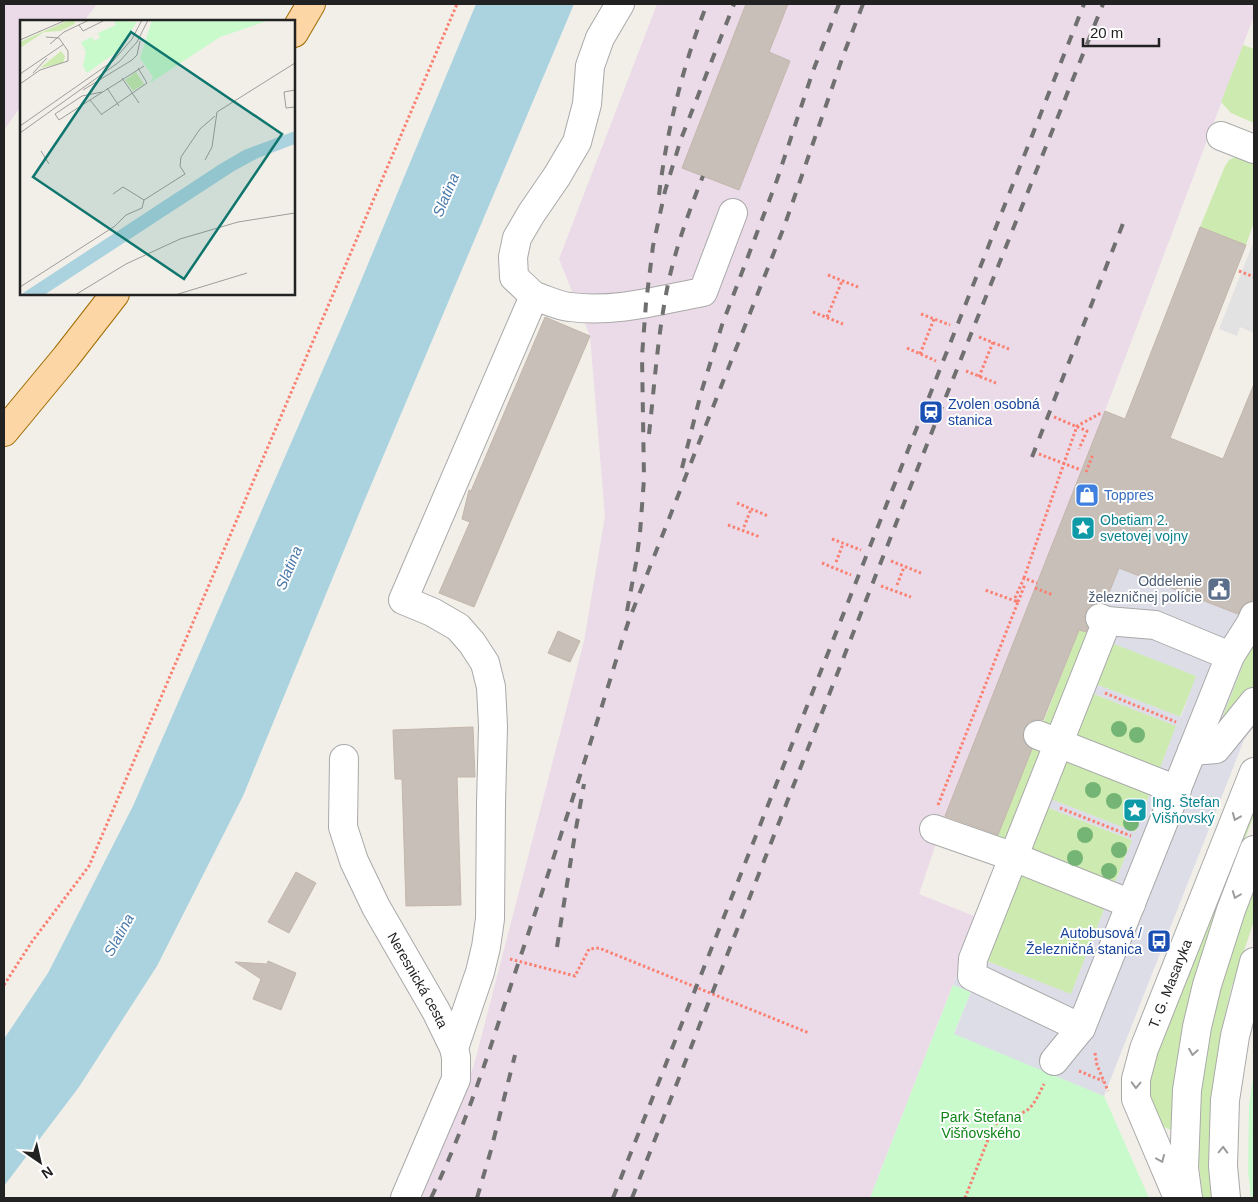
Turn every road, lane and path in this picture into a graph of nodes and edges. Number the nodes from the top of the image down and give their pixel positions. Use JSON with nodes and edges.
{"nodes":[{"id":1,"x":311,"y":4,"type":"edge"},
{"id":2,"x":457,"y":4,"type":"edge"},
{"id":3,"x":620,"y":4,"type":"edge"},
{"id":4,"x":295,"y":31,"type":"edge"},
{"id":5,"x":1221,"y":136,"type":"dead end"},
{"id":6,"x":1254,"y":149,"type":"edge"},
{"id":7,"x":733,"y":213,"type":"dead end"},
{"id":8,"x":1238,"y":271,"type":"dead end"},
{"id":9,"x":828,"y":275,"type":"dead end"},
{"id":10,"x":1254,"y":277,"type":"edge"},
{"id":11,"x":842,"y":281,"type":"junction"},
{"id":12,"x":858,"y":287,"type":"dead end"},
{"id":13,"x":114,"y":295,"type":"edge"},
{"id":14,"x":534,"y":296,"type":"junction"},
{"id":15,"x":813,"y":312,"type":"dead end"},
{"id":16,"x":921,"y":314,"type":"dead end"},
{"id":17,"x":827,"y":317,"type":"junction"},
{"id":18,"x":934,"y":319,"type":"junction"},
{"id":19,"x":843,"y":324,"type":"dead end"},
{"id":20,"x":950,"y":325,"type":"dead end"},
{"id":21,"x":979,"y":337,"type":"dead end"},
{"id":22,"x":993,"y":342,"type":"junction"},
{"id":23,"x":908,"y":348,"type":"dead end"},
{"id":24,"x":1009,"y":349,"type":"dead end"},
{"id":25,"x":920,"y":354,"type":"junction"},
{"id":26,"x":936,"y":360,"type":"dead end"},
{"id":27,"x":966,"y":371,"type":"dead end"},
{"id":28,"x":979,"y":377,"type":"junction"},
{"id":29,"x":996,"y":383,"type":"dead end"},
{"id":30,"x":1101,"y":413,"type":"dead end"},
{"id":31,"x":1054,"y":417,"type":"dead end"},
{"id":32,"x":1077,"y":426,"type":"junction"},
{"id":33,"x":4,"y":432,"type":"edge"},
{"id":34,"x":1079,"y":448,"type":"dead end"},
{"id":35,"x":1039,"y":454,"type":"dead end"},
{"id":36,"x":1093,"y":454,"type":"dead end"},
{"id":37,"x":1064,"y":463,"type":"junction"},
{"id":38,"x":1081,"y":470,"type":"dead end"},
{"id":39,"x":1086,"y":472,"type":"dead end"},
{"id":40,"x":737,"y":503,"type":"dead end"},
{"id":41,"x":751,"y":509,"type":"junction"},
{"id":42,"x":768,"y":516,"type":"dead end"},
{"id":43,"x":728,"y":525,"type":"dead end"},
{"id":44,"x":744,"y":527,"type":"dead end"},
{"id":45,"x":760,"y":538,"type":"dead end"},
{"id":46,"x":832,"y":539,"type":"dead end"},
{"id":47,"x":844,"y":544,"type":"junction"},
{"id":48,"x":861,"y":550,"type":"dead end"},
{"id":49,"x":836,"y":562,"type":"dead end"},
{"id":50,"x":891,"y":562,"type":"dead end"},
{"id":51,"x":822,"y":563,"type":"dead end"},
{"id":52,"x":904,"y":567,"type":"junction"},
{"id":53,"x":921,"y":573,"type":"dead end"},
{"id":54,"x":851,"y":575,"type":"dead end"},
{"id":55,"x":1024,"y":578,"type":"junction"},
{"id":56,"x":1037,"y":583,"type":"dead end"},
{"id":57,"x":1025,"y":584,"type":"dead end"},
{"id":58,"x":897,"y":585,"type":"dead end"},
{"id":59,"x":881,"y":586,"type":"dead end"},
{"id":60,"x":1035,"y":588,"type":"dead end"},
{"id":61,"x":985,"y":590,"type":"dead end"},
{"id":62,"x":1052,"y":594,"type":"dead end"},
{"id":63,"x":911,"y":597,"type":"dead end"},
{"id":64,"x":1018,"y":602,"type":"junction"},
{"id":65,"x":1254,"y":616,"type":"edge"},
{"id":66,"x":1230,"y":656,"type":"junction"},
{"id":67,"x":1082,"y":683,"type":"junction"},
{"id":68,"x":1254,"y":702,"type":"edge"},
{"id":69,"x":1048,"y":739,"type":"junction"},
{"id":70,"x":1196,"y":742,"type":"junction"},
{"id":71,"x":344,"y":759,"type":"dead end"},
{"id":72,"x":1254,"y":772,"type":"edge"},
{"id":73,"x":1176,"y":790,"type":"junction"},
{"id":74,"x":1037,"y":798,"type":"junction"},
{"id":75,"x":934,"y":829,"type":"joint"},
{"id":76,"x":1155,"y":846,"type":"junction"},
{"id":77,"x":1254,"y":850,"type":"edge"},
{"id":78,"x":1014,"y":857,"type":"junction"},
{"id":79,"x":1131,"y":904,"type":"junction"},
{"id":80,"x":485,"y":955,"type":"junction"},
{"id":81,"x":1254,"y":962,"type":"edge"},
{"id":82,"x":4,"y":985,"type":"edge"},
{"id":83,"x":1081,"y":1028,"type":"junction"},
{"id":84,"x":809,"y":1033,"type":"dead end"},
{"id":85,"x":454,"y":1048,"type":"junction"},
{"id":86,"x":1054,"y":1061,"type":"joint"},
{"id":87,"x":1104,"y":1082,"type":"dead end"},
{"id":88,"x":1108,"y":1091,"type":"dead end"},
{"id":89,"x":405,"y":1198,"type":"edge"},
{"id":90,"x":965,"y":1198,"type":"edge"},
{"id":91,"x":1178,"y":1198,"type":"edge"},
{"id":92,"x":1188,"y":1198,"type":"edge"},
{"id":93,"x":1226,"y":1198,"type":"edge"}],
"edges":[{"from":1,"to":4,"type":"main road"},
{"from":2,"to":82,"type":"path"},
{"from":3,"to":14,"type":"street"},
{"from":5,"to":6,"type":"street"},
{"from":7,"to":14,"type":"street"},
{"from":8,"to":10,"type":"path"},
{"from":9,"to":11,"type":"path"},
{"from":11,"to":12,"type":"path"},
{"from":11,"to":17,"type":"path"},
{"from":13,"to":33,"type":"main road"},
{"from":14,"to":80,"type":"street"},
{"from":15,"to":17,"type":"path"},
{"from":16,"to":18,"type":"path"},
{"from":17,"to":19,"type":"path"},
{"from":18,"to":20,"type":"path"},
{"from":18,"to":25,"type":"path"},
{"from":21,"to":22,"type":"path"},
{"from":22,"to":24,"type":"path"},
{"from":22,"to":28,"type":"path"},
{"from":23,"to":25,"type":"path"},
{"from":25,"to":26,"type":"path"},
{"from":27,"to":28,"type":"path"},
{"from":28,"to":29,"type":"path"},
{"from":30,"to":32,"type":"path"},
{"from":31,"to":32,"type":"path"},
{"from":32,"to":34,"type":"path"},
{"from":32,"to":37,"type":"path"},
{"from":35,"to":37,"type":"path"},
{"from":36,"to":39,"type":"path"},
{"from":37,"to":38,"type":"path"},
{"from":37,"to":55,"type":"path"},
{"from":40,"to":41,"type":"path"},
{"from":41,"to":42,"type":"path"},
{"from":41,"to":44,"type":"path"},
{"from":43,"to":45,"type":"path"},
{"from":46,"to":47,"type":"path"},
{"from":47,"to":48,"type":"path"},
{"from":47,"to":49,"type":"path"},
{"from":50,"to":52,"type":"path"},
{"from":51,"to":54,"type":"path"},
{"from":52,"to":53,"type":"path"},
{"from":52,"to":58,"type":"path"},
{"from":55,"to":56,"type":"path"},
{"from":55,"to":64,"type":"path"},
{"from":57,"to":64,"type":"path"},
{"from":59,"to":63,"type":"path"},
{"from":60,"to":62,"type":"path"},
{"from":61,"to":64,"type":"path"},
{"from":64,"to":75,"type":"path"},
{"from":65,"to":66,"type":"street"},
{"from":66,"to":67,"type":"street"},
{"from":66,"to":70,"type":"street"},
{"from":67,"to":69,"type":"street"},
{"from":67,"to":70,"type":"path"},
{"from":68,"to":70,"type":"street"},
{"from":69,"to":73,"type":"street"},
{"from":69,"to":74,"type":"street"},
{"from":70,"to":73,"type":"street"},
{"from":71,"to":85,"type":"street","name":"Neresnická cesta"},
{"from":72,"to":91,"type":"street","name":"T. G. Masaryka","one_way":true},
{"from":73,"to":76,"type":"street"},
{"from":74,"to":76,"type":"path"},
{"from":74,"to":78,"type":"street"},
{"from":75,"to":78,"type":"street"},
{"from":76,"to":79,"type":"street"},
{"from":77,"to":92,"type":"street","one_way":true},
{"from":78,"to":79,"type":"street"},
{"from":78,"to":83,"type":"street"},
{"from":79,"to":83,"type":"street"},
{"from":80,"to":84,"type":"path"},
{"from":80,"to":85,"type":"street"},
{"from":93,"to":81,"type":"street","one_way":true},
{"from":83,"to":86,"type":"street"},
{"from":85,"to":89,"type":"street","name":"Neresnická cesta"},
{"from":86,"to":90,"type":"path"},
{"from":87,"to":88,"type":"path"}]}
